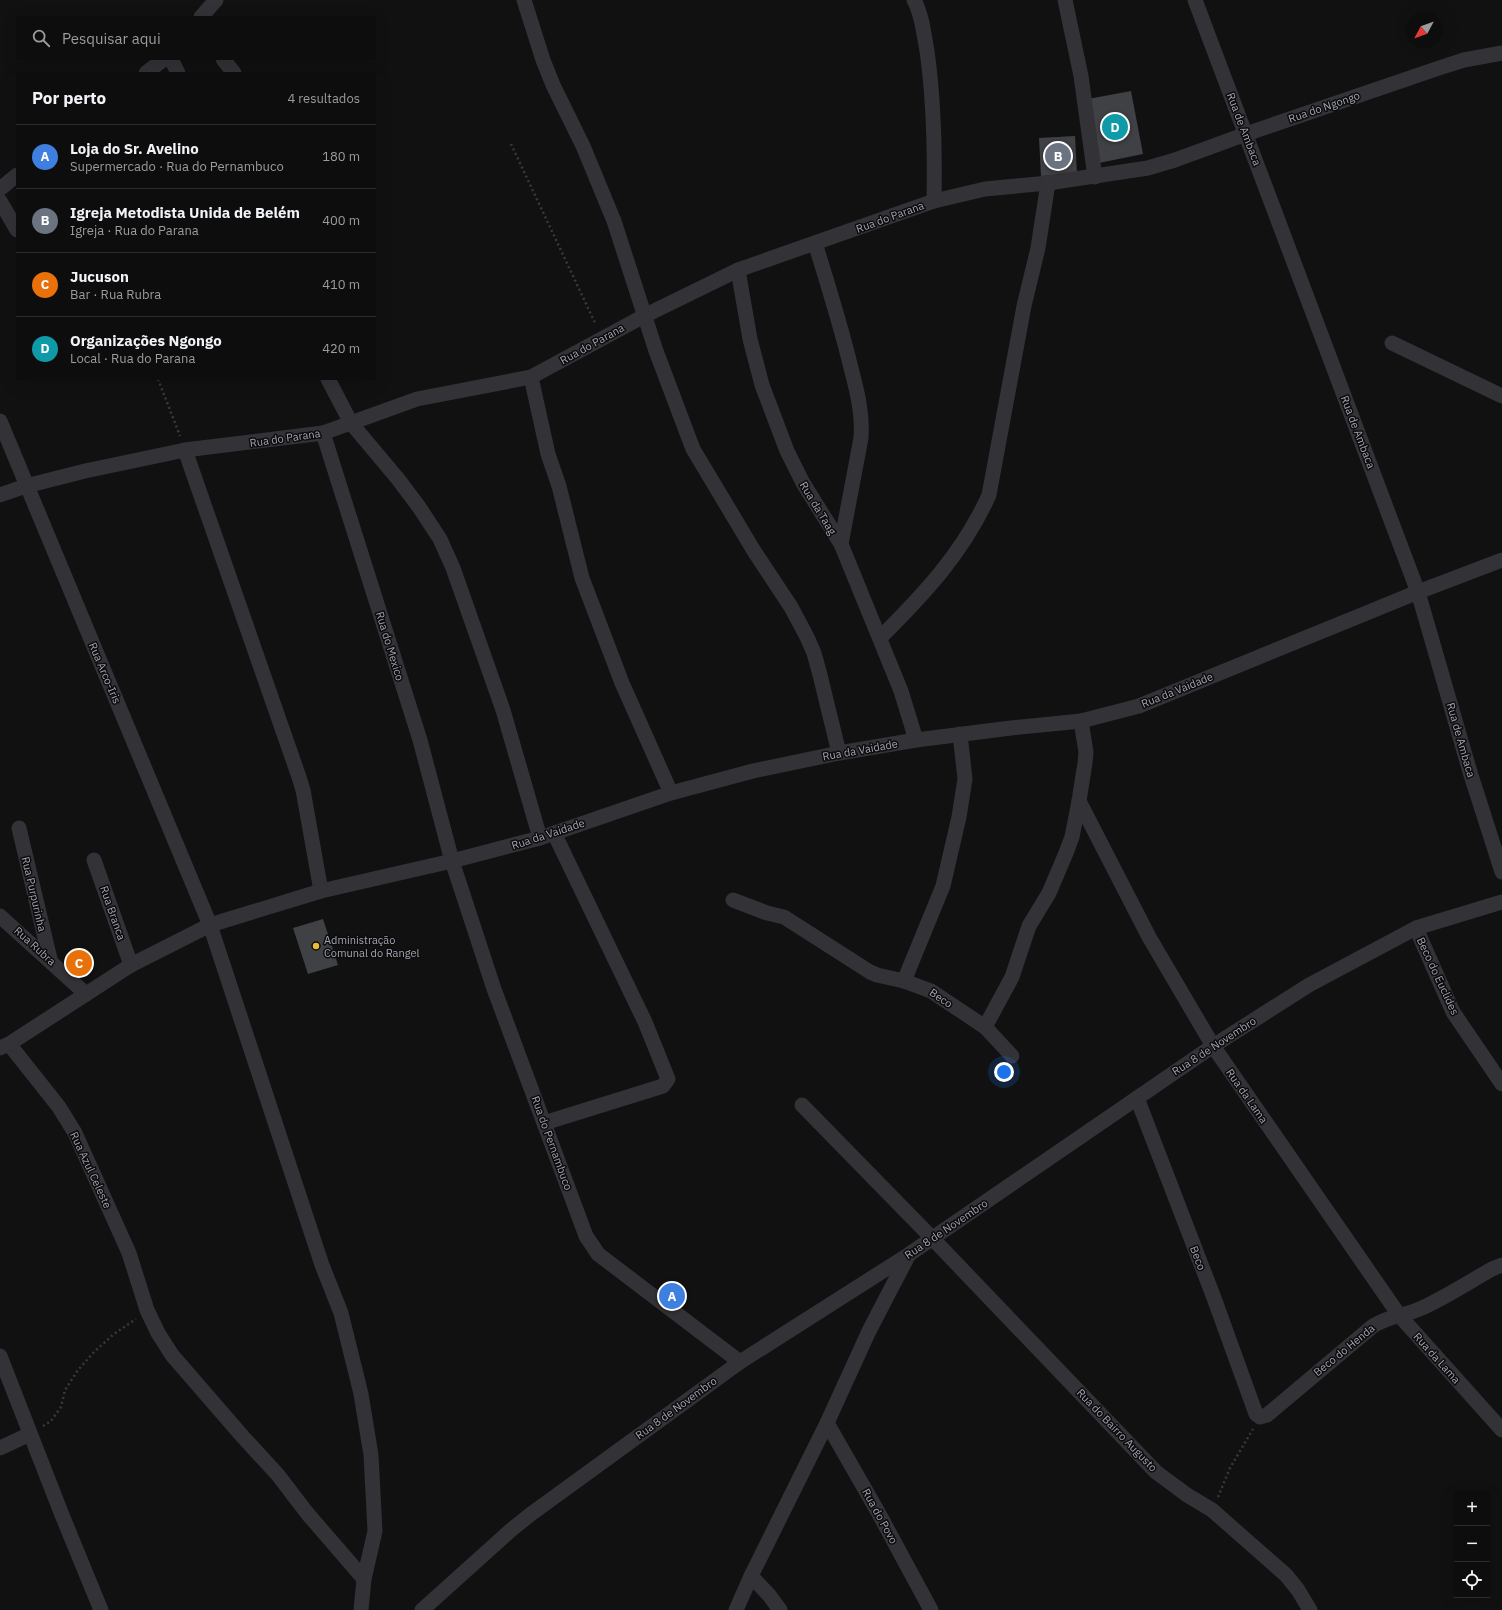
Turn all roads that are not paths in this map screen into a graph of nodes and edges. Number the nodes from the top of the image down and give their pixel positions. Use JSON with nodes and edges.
{"nodes":[{"id":1,"x":216,"y":0,"type":"edge"},
{"id":2,"x":524,"y":0,"type":"edge"},
{"id":3,"x":914,"y":0,"type":"edge"},
{"id":4,"x":1065,"y":0,"type":"edge"},
{"id":5,"x":1195,"y":0,"type":"edge"},
{"id":6,"x":202,"y":16,"type":"edge"},
{"id":7,"x":1502,"y":53,"type":"edge"},
{"id":8,"x":163,"y":60,"type":"edge"},
{"id":9,"x":172,"y":60,"type":"edge"},
{"id":10,"x":224,"y":60,"type":"edge"},
{"id":11,"x":147,"y":72,"type":"edge"},
{"id":12,"x":178,"y":72,"type":"edge"},
{"id":13,"x":233,"y":72,"type":"edge"},
{"id":14,"x":1246,"y":134,"type":"junction"},
{"id":15,"x":1148,"y":168,"type":"joint"},
{"id":16,"x":16,"y":176,"type":"edge"},
{"id":17,"x":1095,"y":177,"type":"junction"},
{"id":18,"x":1048,"y":183,"type":"junction"},
{"id":19,"x":0,"y":189,"type":"edge"},
{"id":20,"x":0,"y":200,"type":"edge"},
{"id":21,"x":934,"y":201,"type":"junction"},
{"id":22,"x":16,"y":228,"type":"edge"},
{"id":23,"x":815,"y":243,"type":"junction"},
{"id":24,"x":738,"y":270,"type":"junction"},
{"id":25,"x":644,"y":316,"type":"junction"},
{"id":26,"x":1392,"y":344,"type":"dead end"},
{"id":27,"x":531,"y":377,"type":"junction"},
{"id":28,"x":329,"y":380,"type":"edge"},
{"id":29,"x":1502,"y":396,"type":"edge"},
{"id":30,"x":0,"y":421,"type":"edge"},
{"id":31,"x":352,"y":423,"type":"junction"},
{"id":32,"x":323,"y":433,"type":"junction"},
{"id":33,"x":185,"y":450,"type":"junction"},
{"id":34,"x":26,"y":486,"type":"junction"},
{"id":35,"x":0,"y":495,"type":"edge"},
{"id":36,"x":841,"y":544,"type":"junction"},
{"id":37,"x":1502,"y":560,"type":"edge"},
{"id":38,"x":1418,"y":592,"type":"junction"},
{"id":39,"x":880,"y":638,"type":"junction"},
{"id":40,"x":1082,"y":721,"type":"junction"},
{"id":41,"x":960,"y":734,"type":"junction"},
{"id":42,"x":916,"y":740,"type":"junction"},
{"id":43,"x":839,"y":753,"type":"junction"},
{"id":44,"x":671,"y":792,"type":"junction"},
{"id":45,"x":1079,"y":801,"type":"junction"},
{"id":46,"x":19,"y":828,"type":"dead end"},
{"id":47,"x":547,"y":835,"type":"junction"},
{"id":48,"x":94,"y":860,"type":"dead end"},
{"id":49,"x":452,"y":862,"type":"junction"},
{"id":50,"x":1502,"y":872,"type":"edge"},
{"id":51,"x":322,"y":891,"type":"junction"},
{"id":52,"x":733,"y":900,"type":"dead end"},
{"id":53,"x":1502,"y":902,"type":"edge"},
{"id":54,"x":0,"y":916,"type":"edge"},
{"id":55,"x":210,"y":925,"type":"junction"},
{"id":56,"x":1416,"y":928,"type":"junction"},
{"id":57,"x":50,"y":959,"type":"junction"},
{"id":58,"x":131,"y":965,"type":"junction"},
{"id":59,"x":904,"y":981,"type":"junction"},
{"id":60,"x":86,"y":994,"type":"junction"},
{"id":61,"x":984,"y":1027,"type":"junction"},
{"id":62,"x":5,"y":1046,"type":"edge"},
{"id":63,"x":1213,"y":1046,"type":"junction"},
{"id":64,"x":1012,"y":1056,"type":"dead end"},
{"id":65,"x":1502,"y":1084,"type":"edge"},
{"id":66,"x":1136,"y":1098,"type":"junction"},
{"id":67,"x":802,"y":1105,"type":"dead end"},
{"id":68,"x":544,"y":1123,"type":"junction"},
{"id":69,"x":933,"y":1239,"type":"junction"},
{"id":70,"x":908,"y":1256,"type":"junction"},
{"id":71,"x":1502,"y":1265,"type":"edge"},
{"id":72,"x":1399,"y":1315,"type":"junction"},
{"id":73,"x":0,"y":1356,"type":"edge"},
{"id":74,"x":740,"y":1362,"type":"junction"},
{"id":75,"x":1260,"y":1417,"type":"joint"},
{"id":76,"x":827,"y":1423,"type":"junction"},
{"id":77,"x":1502,"y":1430,"type":"edge"},
{"id":78,"x":30,"y":1434,"type":"junction"},
{"id":79,"x":0,"y":1448,"type":"edge"},
{"id":80,"x":751,"y":1576,"type":"junction"},
{"id":81,"x":364,"y":1579,"type":"junction"},
{"id":82,"x":102,"y":1610,"type":"edge"},
{"id":83,"x":361,"y":1610,"type":"edge"},
{"id":84,"x":422,"y":1610,"type":"edge"},
{"id":85,"x":736,"y":1610,"type":"edge"},
{"id":86,"x":780,"y":1610,"type":"edge"},
{"id":87,"x":931,"y":1610,"type":"edge"},
{"id":88,"x":1310,"y":1610,"type":"edge"}],
"edges":[{"from":1,"to":6,"type":"street"},
{"from":2,"to":25,"type":"street"},
{"from":3,"to":21,"type":"street"},
{"from":4,"to":17,"type":"street"},
{"from":5,"to":14,"type":"street","name":"Rua de Ambaca"},
{"from":7,"to":14,"type":"street","name":"Rua do Ngongo"},
{"from":8,"to":11,"type":"street"},
{"from":9,"to":12,"type":"street"},
{"from":10,"to":13,"type":"street"},
{"from":14,"to":15,"type":"street","name":"Rua do Ngongo"},
{"from":14,"to":38,"type":"street","name":"Rua de Ambaca"},
{"from":15,"to":17,"type":"street","name":"Rua do Parana"},
{"from":16,"to":19,"type":"street"},
{"from":17,"to":18,"type":"street","name":"Rua do Parana"},
{"from":18,"to":21,"type":"street","name":"Rua do Parana"},
{"from":18,"to":39,"type":"street"},
{"from":20,"to":22,"type":"street"},
{"from":21,"to":23,"type":"street","name":"Rua do Parana"},
{"from":23,"to":24,"type":"street","name":"Rua do Parana"},
{"from":23,"to":36,"type":"street"},
{"from":24,"to":25,"type":"street","name":"Rua do Parana"},
{"from":24,"to":36,"type":"street","name":"Rua da Taag"},
{"from":25,"to":27,"type":"street","name":"Rua do Parana"},
{"from":25,"to":43,"type":"street"},
{"from":26,"to":29,"type":"street"},
{"from":27,"to":31,"type":"street","name":"Rua do Parana"},
{"from":27,"to":44,"type":"street"},
{"from":28,"to":31,"type":"street"},
{"from":30,"to":34,"type":"street","name":"Rua Arco-Iris"},
{"from":31,"to":32,"type":"street","name":"Rua do Parana"},
{"from":31,"to":47,"type":"street"},
{"from":32,"to":33,"type":"street","name":"Rua do Parana"},
{"from":32,"to":49,"type":"street","name":"Rua do Mexico"},
{"from":33,"to":34,"type":"street","name":"Rua do Parana"},
{"from":33,"to":51,"type":"street"},
{"from":34,"to":35,"type":"street","name":"Rua do Parana"},
{"from":34,"to":55,"type":"street","name":"Rua Arco-Iris"},
{"from":36,"to":39,"type":"street","name":"Rua da Taag"},
{"from":37,"to":38,"type":"street","name":"Rua da Vaidade"},
{"from":38,"to":40,"type":"street","name":"Rua da Vaidade"},
{"from":38,"to":50,"type":"street","name":"Rua de Ambaca"},
{"from":39,"to":42,"type":"street","name":"Rua da Taag"},
{"from":40,"to":41,"type":"street","name":"Rua da Vaidade"},
{"from":40,"to":45,"type":"street"},
{"from":41,"to":42,"type":"street","name":"Rua da Vaidade"},
{"from":41,"to":59,"type":"street"},
{"from":42,"to":43,"type":"street","name":"Rua da Vaidade"},
{"from":43,"to":44,"type":"street","name":"Rua da Vaidade"},
{"from":44,"to":47,"type":"street","name":"Rua da Vaidade"},
{"from":45,"to":61,"type":"street"},
{"from":45,"to":63,"type":"street","name":"Rua da Lama"},
{"from":46,"to":57,"type":"street","name":"Rua Purpurinha"},
{"from":47,"to":49,"type":"street","name":"Rua da Vaidade"},
{"from":47,"to":68,"type":"street"},
{"from":48,"to":58,"type":"street","name":"Rua Branca"},
{"from":49,"to":51,"type":"street","name":"Rua da Vaidade"},
{"from":49,"to":68,"type":"street","name":"Rua do Pernambuco"},
{"from":51,"to":55,"type":"street","name":"Rua da Vaidade"},
{"from":52,"to":59,"type":"street","name":"Beco"},
{"from":53,"to":56,"type":"street","name":"Rua 8 de Novembro"},
{"from":54,"to":57,"type":"street","name":"Rua Rubra"},
{"from":55,"to":58,"type":"street","name":"Rua da Vaidade"},
{"from":55,"to":81,"type":"street","name":"Rua Arco-Iris"},
{"from":56,"to":63,"type":"street","name":"Rua 8 de Novembro"},
{"from":56,"to":65,"type":"street","name":"Beco do Euclides"},
{"from":57,"to":60,"type":"street","name":"Rua Rubra"},
{"from":58,"to":60,"type":"street","name":"Rua da Vaidade"},
{"from":59,"to":61,"type":"street","name":"Beco"},
{"from":60,"to":62,"type":"street","name":"Rua da Vaidade"},
{"from":61,"to":64,"type":"street","name":"Beco"},
{"from":62,"to":81,"type":"street","name":"Rua Azul Celeste"},
{"from":63,"to":66,"type":"street","name":"Rua 8 de Novembro"},
{"from":63,"to":72,"type":"street","name":"Rua da Lama"},
{"from":66,"to":69,"type":"street","name":"Rua 8 de Novembro"},
{"from":66,"to":75,"type":"street","name":"Beco"},
{"from":67,"to":69,"type":"street","name":"Rua do Bairro Augusto"},
{"from":68,"to":74,"type":"street","name":"Rua do Pernambuco"},
{"from":69,"to":70,"type":"street","name":"Rua 8 de Novembro"},
{"from":69,"to":88,"type":"street","name":"Rua do Bairro Augusto"},
{"from":70,"to":74,"type":"street","name":"Rua 8 de Novembro"},
{"from":70,"to":76,"type":"street"},
{"from":71,"to":72,"type":"street","name":"Beco do Henda"},
{"from":72,"to":75,"type":"street","name":"Beco do Henda"},
{"from":72,"to":77,"type":"street","name":"Rua da Lama"},
{"from":73,"to":78,"type":"street"},
{"from":74,"to":84,"type":"street","name":"Rua 8 de Novembro"},
{"from":76,"to":80,"type":"street"},
{"from":76,"to":87,"type":"street","name":"Rua do Povo"},
{"from":78,"to":79,"type":"street"},
{"from":78,"to":82,"type":"street"},
{"from":80,"to":85,"type":"street"},
{"from":80,"to":86,"type":"street"},
{"from":81,"to":83,"type":"street","name":"Rua Arco-Iris"}]}
